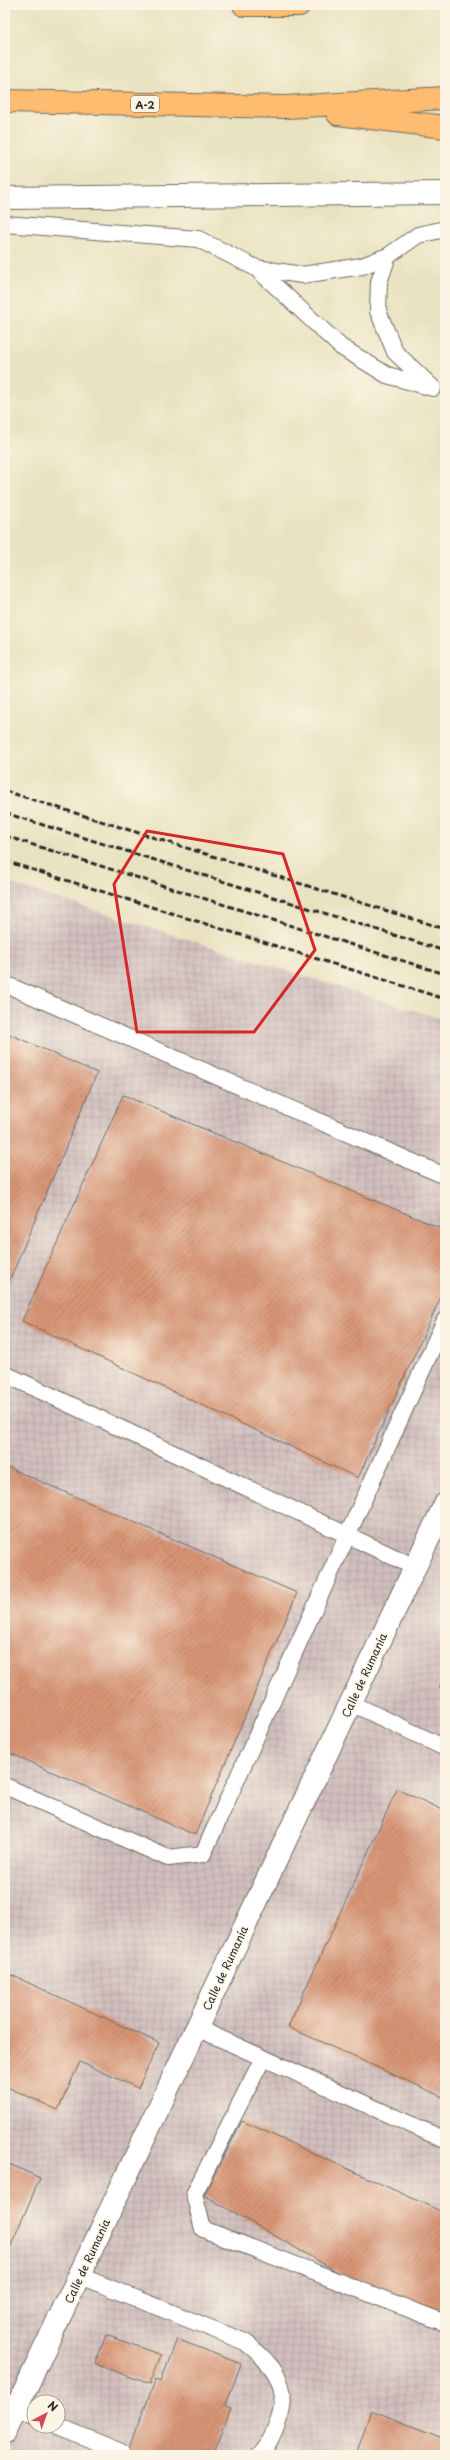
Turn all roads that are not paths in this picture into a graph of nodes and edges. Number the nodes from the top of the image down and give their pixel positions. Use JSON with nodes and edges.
{"nodes":[{"id":1,"x":244,"y":5,"type":"edge"},
{"id":2,"x":299,"y":5,"type":"edge"},
{"id":3,"x":445,"y":98,"type":"edge"},
{"id":4,"x":5,"y":101,"type":"edge"},
{"id":5,"x":286,"y":107,"type":"junction"},
{"id":6,"x":445,"y":128,"type":"edge"},
{"id":7,"x":445,"y":193,"type":"edge"},
{"id":8,"x":5,"y":198,"type":"edge"},
{"id":9,"x":5,"y":224,"type":"edge"},
{"id":10,"x":445,"y":229,"type":"edge"},
{"id":11,"x":388,"y":256,"type":"junction"},
{"id":12,"x":256,"y":268,"type":"junction"},
{"id":13,"x":439,"y":391,"type":"edge"},
{"id":14,"x":5,"y":984,"type":"edge"},
{"id":15,"x":445,"y":1176,"type":"edge"},
{"id":16,"x":445,"y":1320,"type":"edge"},
{"id":17,"x":5,"y":1374,"type":"edge"},
{"id":18,"x":445,"y":1504,"type":"edge"},
{"id":19,"x":349,"y":1534,"type":"junction"},
{"id":20,"x":415,"y":1567,"type":"junction"},
{"id":21,"x":350,"y":1703,"type":"junction"},
{"id":22,"x":445,"y":1748,"type":"edge"},
{"id":23,"x":5,"y":1786,"type":"edge"},
{"id":24,"x":197,"y":2028,"type":"junction"},
{"id":25,"x":263,"y":2058,"type":"junction"},
{"id":26,"x":445,"y":2140,"type":"edge"},
{"id":27,"x":80,"y":2276,"type":"junction"},
{"id":28,"x":445,"y":2323,"type":"edge"},
{"id":29,"x":25,"y":2413,"type":"edge"},
{"id":30,"x":66,"y":2429,"type":"edge"},
{"id":31,"x":5,"y":2432,"type":"edge"},
{"id":32,"x":121,"y":2452,"type":"dead end"},
{"id":33,"x":259,"y":2455,"type":"edge"}],
"edges":[{"from":1,"to":2,"type":"highway"},
{"from":3,"to":5,"type":"highway","number":"A-2"},
{"from":4,"to":5,"type":"highway","number":"A-2"},
{"from":5,"to":6,"type":"highway"},
{"from":7,"to":8,"type":"street"},
{"from":9,"to":12,"type":"lane"},
{"from":10,"to":11,"type":"lane"},
{"from":11,"to":12,"type":"lane"},
{"from":11,"to":13,"type":"lane"},
{"from":12,"to":13,"type":"lane"},
{"from":14,"to":15,"type":"lane"},
{"from":16,"to":19,"type":"lane"},
{"from":17,"to":19,"type":"lane"},
{"from":18,"to":20,"type":"street","name":"Calle de Rumanía"},
{"from":19,"to":20,"type":"lane"},
{"from":19,"to":23,"type":"lane"},
{"from":20,"to":21,"type":"street","name":"Calle de Rumanía"},
{"from":21,"to":22,"type":"lane"},
{"from":21,"to":24,"type":"street","name":"Calle de Rumanía"},
{"from":24,"to":25,"type":"lane"},
{"from":24,"to":27,"type":"street","name":"Calle de Rumanía"},
{"from":25,"to":26,"type":"lane"},
{"from":25,"to":28,"type":"lane"},
{"from":27,"to":29,"type":"street","name":"Calle de Rumanía"},
{"from":27,"to":33,"type":"lane"},
{"from":29,"to":31,"type":"street","name":"Calle de Rumanía"},
{"from":30,"to":32,"type":"lane"}]}
